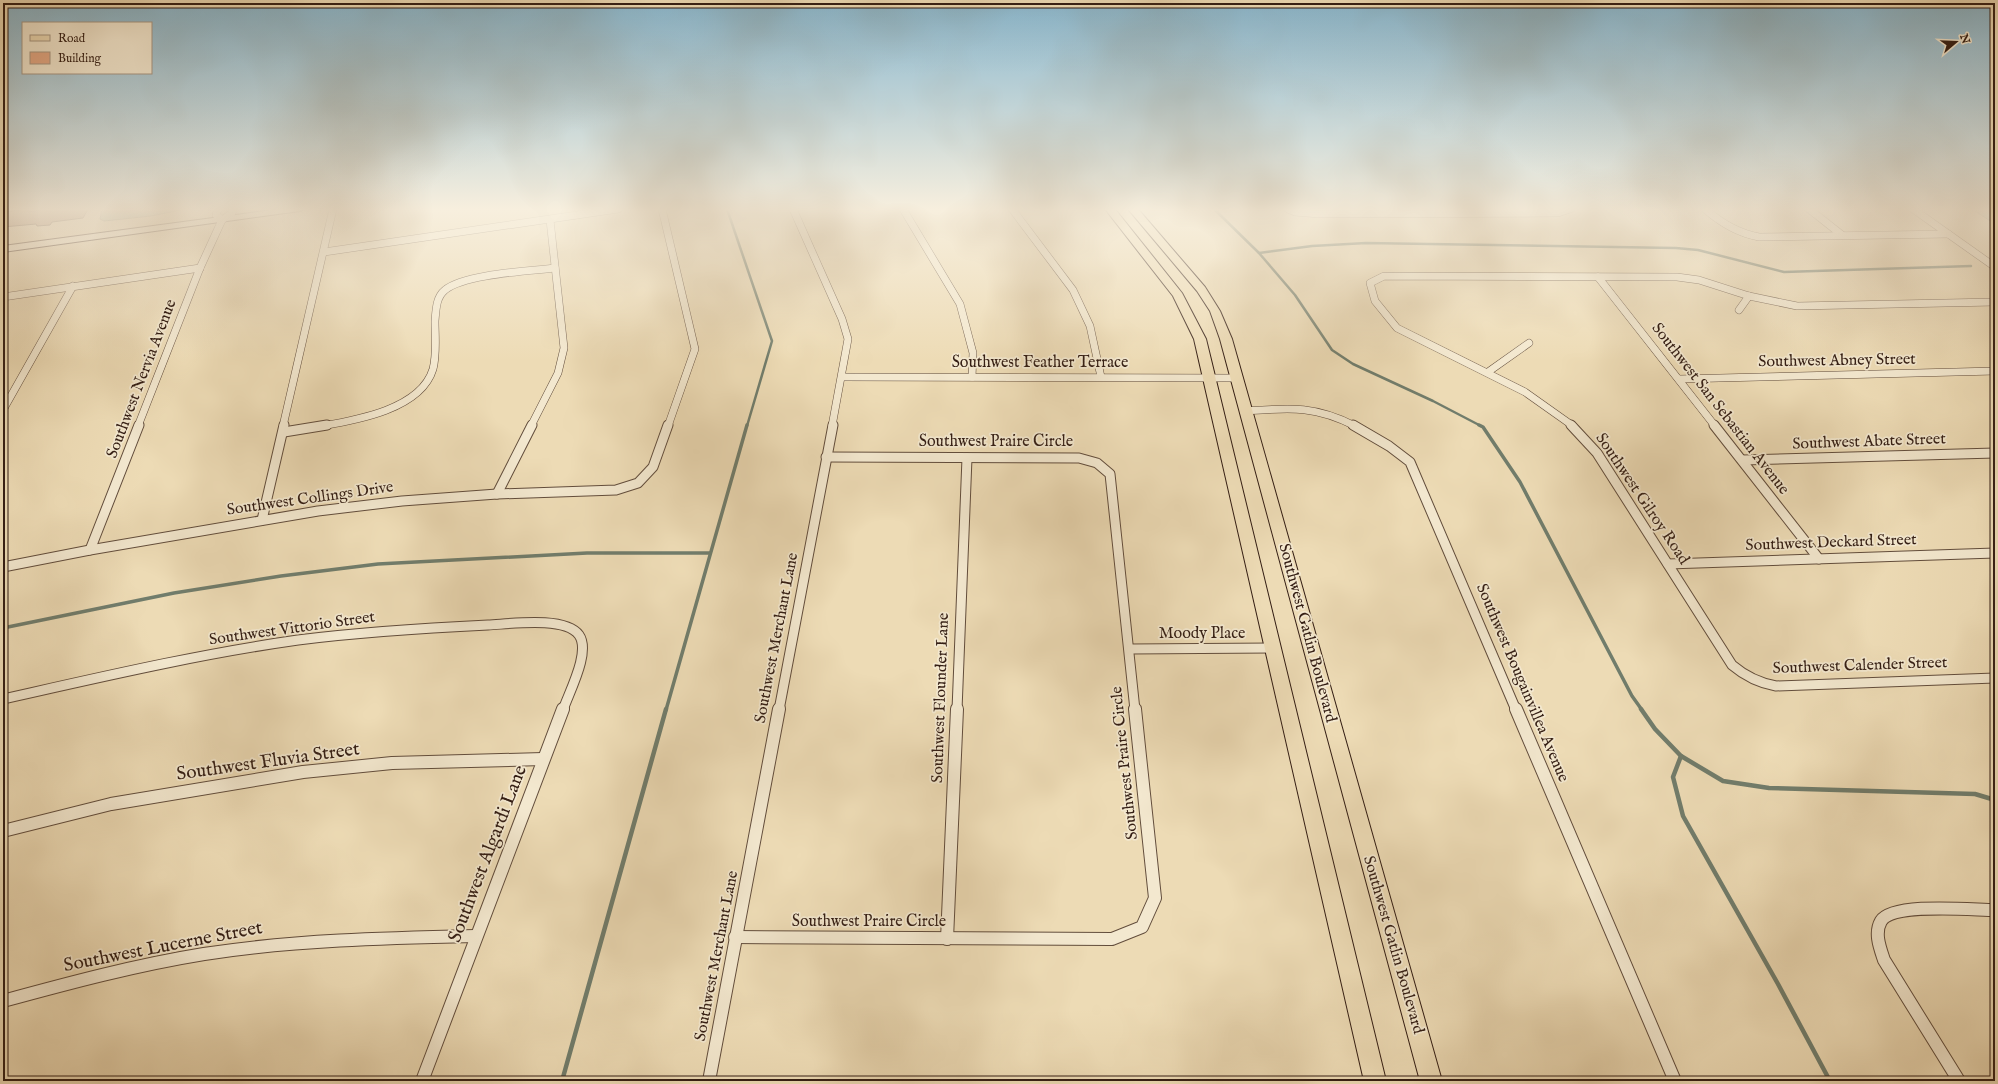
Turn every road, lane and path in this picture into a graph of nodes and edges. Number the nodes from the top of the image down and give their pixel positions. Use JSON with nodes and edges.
{"nodes":[{"id":1,"x":203,"y":260,"type":"edge"},
{"id":2,"x":322,"y":260,"type":"edge"},
{"id":3,"x":554,"y":260,"type":"edge"},
{"id":4,"x":674,"y":260,"type":"edge"},
{"id":5,"x":815,"y":260,"type":"edge"},
{"id":6,"x":933,"y":260,"type":"edge"},
{"id":7,"x":1050,"y":260,"type":"edge"},
{"id":8,"x":1150,"y":260,"type":"edge"},
{"id":9,"x":1176,"y":260,"type":"edge"},
{"id":10,"x":1986,"y":260,"type":"edge"},
{"id":11,"x":1995,"y":266,"type":"edge"},
{"id":12,"x":200,"y":268,"type":"junction"},
{"id":13,"x":555,"y":268,"type":"junction"},
{"id":14,"x":1598,"y":277,"type":"junction"},
{"id":15,"x":73,"y":286,"type":"junction"},
{"id":16,"x":1749,"y":296,"type":"junction"},
{"id":17,"x":3,"y":297,"type":"edge"},
{"id":18,"x":1995,"y":302,"type":"edge"},
{"id":19,"x":1739,"y":310,"type":"dead end"},
{"id":20,"x":1529,"y":343,"type":"dead end"},
{"id":21,"x":1995,"y":371,"type":"edge"},
{"id":22,"x":1488,"y":372,"type":"junction"},
{"id":23,"x":842,"y":377,"type":"junction"},
{"id":24,"x":972,"y":377,"type":"junction"},
{"id":25,"x":1101,"y":377,"type":"junction"},
{"id":26,"x":1210,"y":378,"type":"junction"},
{"id":27,"x":1238,"y":378,"type":"junction"},
{"id":28,"x":1679,"y":379,"type":"junction"},
{"id":29,"x":3,"y":410,"type":"edge"},
{"id":30,"x":1245,"y":411,"type":"junction"},
{"id":31,"x":284,"y":432,"type":"junction"},
{"id":32,"x":1995,"y":453,"type":"edge"},
{"id":33,"x":826,"y":457,"type":"junction"},
{"id":34,"x":967,"y":458,"type":"junction"},
{"id":35,"x":1743,"y":460,"type":"junction"},
{"id":36,"x":497,"y":494,"type":"junction"},
{"id":37,"x":262,"y":520,"type":"junction"},
{"id":38,"x":90,"y":550,"type":"junction"},
{"id":39,"x":1995,"y":553,"type":"edge"},
{"id":40,"x":1819,"y":559,"type":"junction"},
{"id":41,"x":1668,"y":564,"type":"junction"},
{"id":42,"x":3,"y":567,"type":"edge"},
{"id":43,"x":583,"y":641,"type":"joint"},
{"id":44,"x":1274,"y":648,"type":"junction"},
{"id":45,"x":1130,"y":650,"type":"junction"},
{"id":46,"x":1732,"y":664,"type":"joint"},
{"id":47,"x":1995,"y":678,"type":"edge"},
{"id":48,"x":3,"y":699,"type":"edge"},
{"id":49,"x":543,"y":759,"type":"junction"},
{"id":50,"x":3,"y":831,"type":"edge"},
{"id":51,"x":1995,"y":910,"type":"edge"},
{"id":52,"x":476,"y":936,"type":"junction"},
{"id":53,"x":735,"y":937,"type":"junction"},
{"id":54,"x":946,"y":939,"type":"junction"},
{"id":55,"x":3,"y":1001,"type":"edge"},
{"id":56,"x":422,"y":1081,"type":"edge"},
{"id":57,"x":709,"y":1081,"type":"edge"},
{"id":58,"x":1375,"y":1081,"type":"edge"},
{"id":59,"x":1431,"y":1081,"type":"edge"},
{"id":60,"x":1675,"y":1081,"type":"edge"},
{"id":61,"x":1959,"y":1081,"type":"edge"}],
"edges":[{"from":1,"to":12,"type":"street","name":"Southwest Nervia Avenue"},
{"from":2,"to":31,"type":"street"},
{"from":3,"to":13,"type":"street"},
{"from":4,"to":36,"type":"street","name":"Southwest Collings Drive"},
{"from":5,"to":23,"type":"street","name":"Southwest Merchant Lane"},
{"from":6,"to":24,"type":"street"},
{"from":7,"to":25,"type":"street"},
{"from":8,"to":26,"type":"main road","name":"Southwest Gatlin Boulevard"},
{"from":9,"to":27,"type":"main road","name":"Southwest Gatlin Boulevard"},
{"from":10,"to":11,"type":"street"},
{"from":12,"to":15,"type":"street"},
{"from":12,"to":38,"type":"street","name":"Southwest Nervia Avenue"},
{"from":13,"to":31,"type":"street"},
{"from":13,"to":36,"type":"street"},
{"from":14,"to":16,"type":"street"},
{"from":14,"to":22,"type":"street","name":"Southwest Gilroy Road"},
{"from":14,"to":28,"type":"street","name":"Southwest San Sebastian Avenue"},
{"from":15,"to":17,"type":"street"},
{"from":15,"to":29,"type":"street"},
{"from":16,"to":18,"type":"street"},
{"from":16,"to":19,"type":"street"},
{"from":20,"to":22,"type":"street"},
{"from":21,"to":28,"type":"street","name":"Southwest Abney Street"},
{"from":22,"to":41,"type":"street","name":"Southwest Gilroy Road"},
{"from":23,"to":24,"type":"street","name":"Southwest Feather Terrace"},
{"from":23,"to":33,"type":"street","name":"Southwest Merchant Lane"},
{"from":24,"to":25,"type":"street","name":"Southwest Feather Terrace"},
{"from":25,"to":26,"type":"street","name":"Southwest Feather Terrace"},
{"from":26,"to":27,"type":"street","name":"Southwest Feather Terrace"},
{"from":26,"to":44,"type":"main road","name":"Southwest Gatlin Boulevard"},
{"from":27,"to":30,"type":"main road","name":"Southwest Gatlin Boulevard"},
{"from":28,"to":35,"type":"street","name":"Southwest San Sebastian Avenue"},
{"from":30,"to":59,"type":"main road","name":"Southwest Gatlin Boulevard"},
{"from":30,"to":60,"type":"street","name":"Southwest Bougainvillea Avenue"},
{"from":31,"to":37,"type":"street"},
{"from":32,"to":35,"type":"street","name":"Southwest Abate Street"},
{"from":33,"to":34,"type":"street","name":"Southwest Praire Circle"},
{"from":33,"to":53,"type":"street","name":"Southwest Merchant Lane"},
{"from":34,"to":45,"type":"street","name":"Southwest Praire Circle"},
{"from":34,"to":54,"type":"street","name":"Southwest Flounder Lane"},
{"from":35,"to":40,"type":"street","name":"Southwest San Sebastian Avenue"},
{"from":36,"to":37,"type":"street","name":"Southwest Collings Drive"},
{"from":37,"to":38,"type":"street","name":"Southwest Collings Drive"},
{"from":38,"to":42,"type":"street","name":"Southwest Collings Drive"},
{"from":39,"to":40,"type":"street","name":"Southwest Deckard Street"},
{"from":40,"to":41,"type":"street","name":"Southwest Deckard Street"},
{"from":41,"to":46,"type":"street","name":"Southwest Gilroy Road"},
{"from":43,"to":48,"type":"street","name":"Southwest Vittorio Street"},
{"from":43,"to":49,"type":"street","name":"Southwest Algardi Lane"},
{"from":44,"to":45,"type":"street","name":"Moody Place"},
{"from":44,"to":58,"type":"main road","name":"Southwest Gatlin Boulevard"},
{"from":45,"to":54,"type":"street","name":"Southwest Praire Circle"},
{"from":46,"to":47,"type":"street","name":"Southwest Calender Street"},
{"from":49,"to":50,"type":"street","name":"Southwest Fluvia Street"},
{"from":49,"to":52,"type":"street","name":"Southwest Algardi Lane"},
{"from":51,"to":61,"type":"street"},
{"from":52,"to":55,"type":"street","name":"Southwest Lucerne Street"},
{"from":52,"to":56,"type":"street","name":"Southwest Algardi Lane"},
{"from":53,"to":54,"type":"street","name":"Southwest Praire Circle"},
{"from":53,"to":57,"type":"street","name":"Southwest Merchant Lane"}]}
